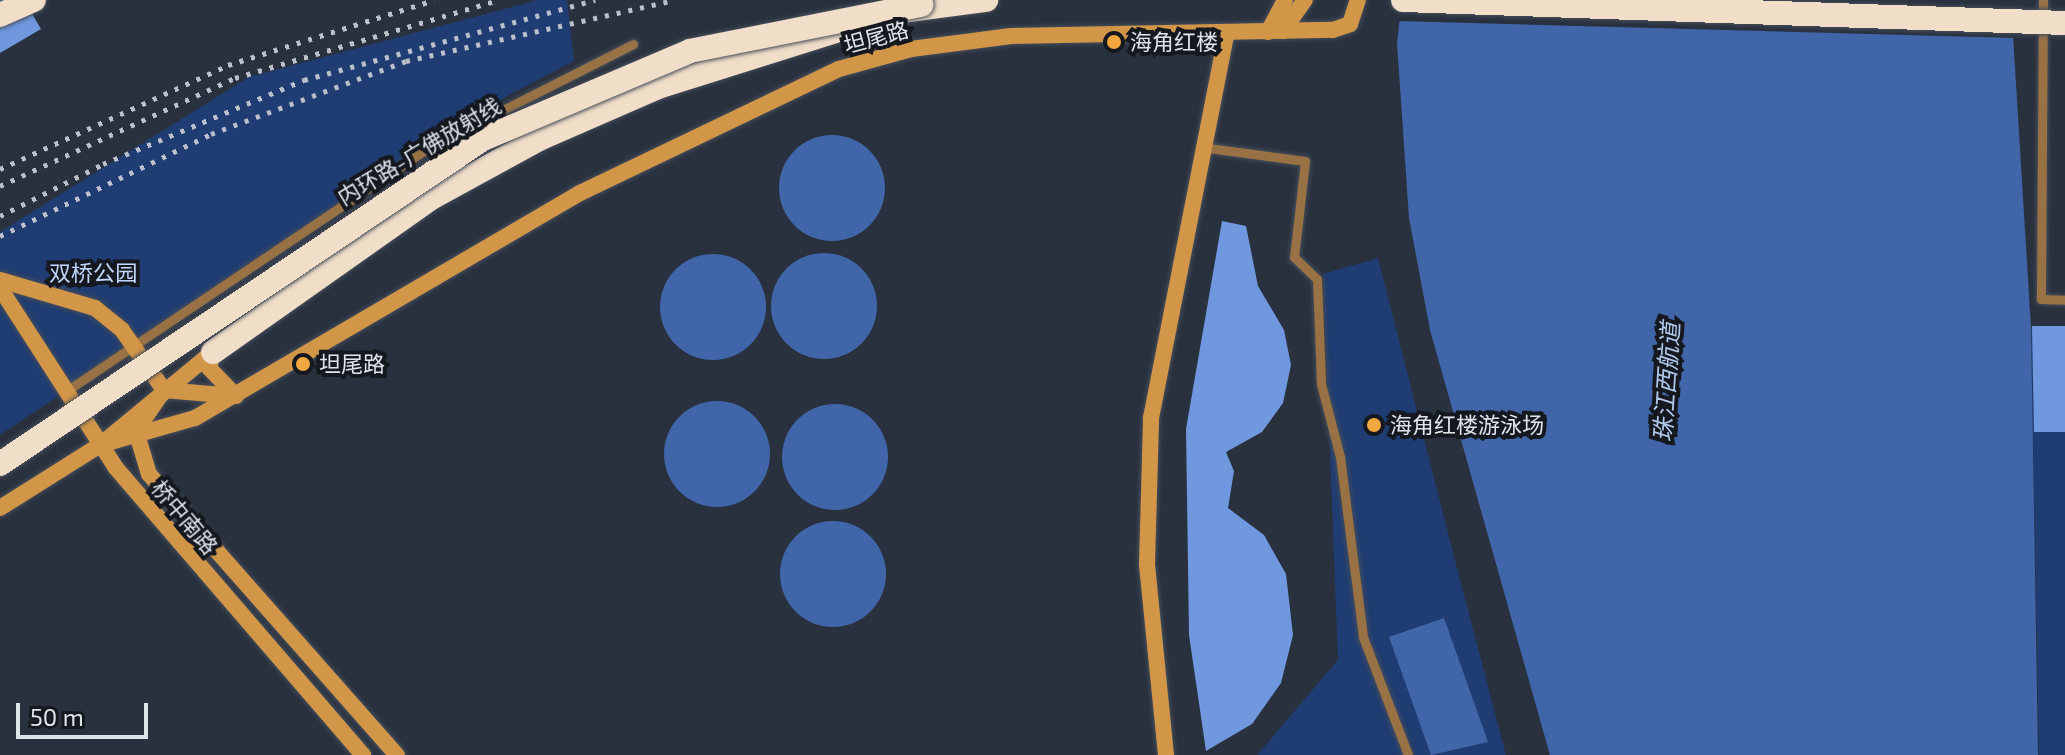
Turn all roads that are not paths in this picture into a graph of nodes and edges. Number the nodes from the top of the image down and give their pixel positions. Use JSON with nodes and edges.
{"nodes":[{"id":1,"x":34,"y":0,"type":"edge"},
{"id":2,"x":986,"y":0,"type":"edge"},
{"id":3,"x":1285,"y":0,"type":"edge"},
{"id":4,"x":1305,"y":0,"type":"edge"},
{"id":5,"x":1358,"y":0,"type":"edge"},
{"id":6,"x":1403,"y":0,"type":"edge"},
{"id":7,"x":2043,"y":0,"type":"edge"},
{"id":8,"x":921,"y":5,"type":"junction"},
{"id":9,"x":0,"y":15,"type":"edge"},
{"id":10,"x":2065,"y":23,"type":"edge"},
{"id":11,"x":1227,"y":32,"type":"junction"},
{"id":12,"x":1276,"y":32,"type":"junction"},
{"id":13,"x":633,"y":44,"type":"dead end"},
{"id":14,"x":1201,"y":147,"type":"junction"},
{"id":15,"x":0,"y":280,"type":"edge"},
{"id":16,"x":0,"y":288,"type":"edge"},
{"id":17,"x":2065,"y":300,"type":"edge"},
{"id":18,"x":134,"y":346,"type":"junction"},
{"id":19,"x":213,"y":352,"type":"junction"},
{"id":20,"x":164,"y":390,"type":"junction"},
{"id":21,"x":65,"y":392,"type":"junction"},
{"id":22,"x":236,"y":396,"type":"junction"},
{"id":23,"x":136,"y":440,"type":"junction"},
{"id":24,"x":100,"y":445,"type":"junction"},
{"id":25,"x":0,"y":464,"type":"edge"},
{"id":26,"x":0,"y":508,"type":"edge"},
{"id":27,"x":363,"y":755,"type":"edge"},
{"id":28,"x":397,"y":755,"type":"edge"},
{"id":29,"x":1166,"y":755,"type":"edge"},
{"id":30,"x":1408,"y":755,"type":"edge"}],
"edges":[{"from":1,"to":9,"type":"highway"},
{"from":2,"to":8,"type":"highway"},
{"from":3,"to":12,"type":"street"},
{"from":4,"to":12,"type":"street"},
{"from":5,"to":12,"type":"street","name":"坦尾路"},
{"from":6,"to":10,"type":"highway","bridge":true},
{"from":7,"to":17,"type":"lane"},
{"from":8,"to":19,"type":"highway","bridge":true},
{"from":8,"to":25,"type":"highway","name":"内环路-广佛放射线","bridge":true},
{"from":11,"to":12,"type":"street","name":"坦尾路"},
{"from":11,"to":14,"type":"street"},
{"from":11,"to":22,"type":"street","name":"坦尾路"},
{"from":13,"to":18,"type":"lane"},
{"from":14,"to":29,"type":"street"},
{"from":14,"to":30,"type":"lane"},
{"from":15,"to":18,"type":"street"},
{"from":16,"to":21,"type":"street","name":"桥中南路"},
{"from":18,"to":20,"type":"street"},
{"from":18,"to":21,"type":"lane"},
{"from":19,"to":20,"type":"street"},
{"from":19,"to":22,"type":"street"},
{"from":20,"to":22,"type":"street"},
{"from":20,"to":23,"type":"street"},
{"from":20,"to":24,"type":"street"},
{"from":21,"to":24,"type":"street","name":"桥中南路"},
{"from":22,"to":23,"type":"street","name":"坦尾路"},
{"from":23,"to":24,"type":"street","name":"坦尾路"},
{"from":23,"to":28,"type":"street","name":"桥中南路"},
{"from":24,"to":26,"type":"street"},
{"from":24,"to":27,"type":"street","name":"桥中南路"}]}
